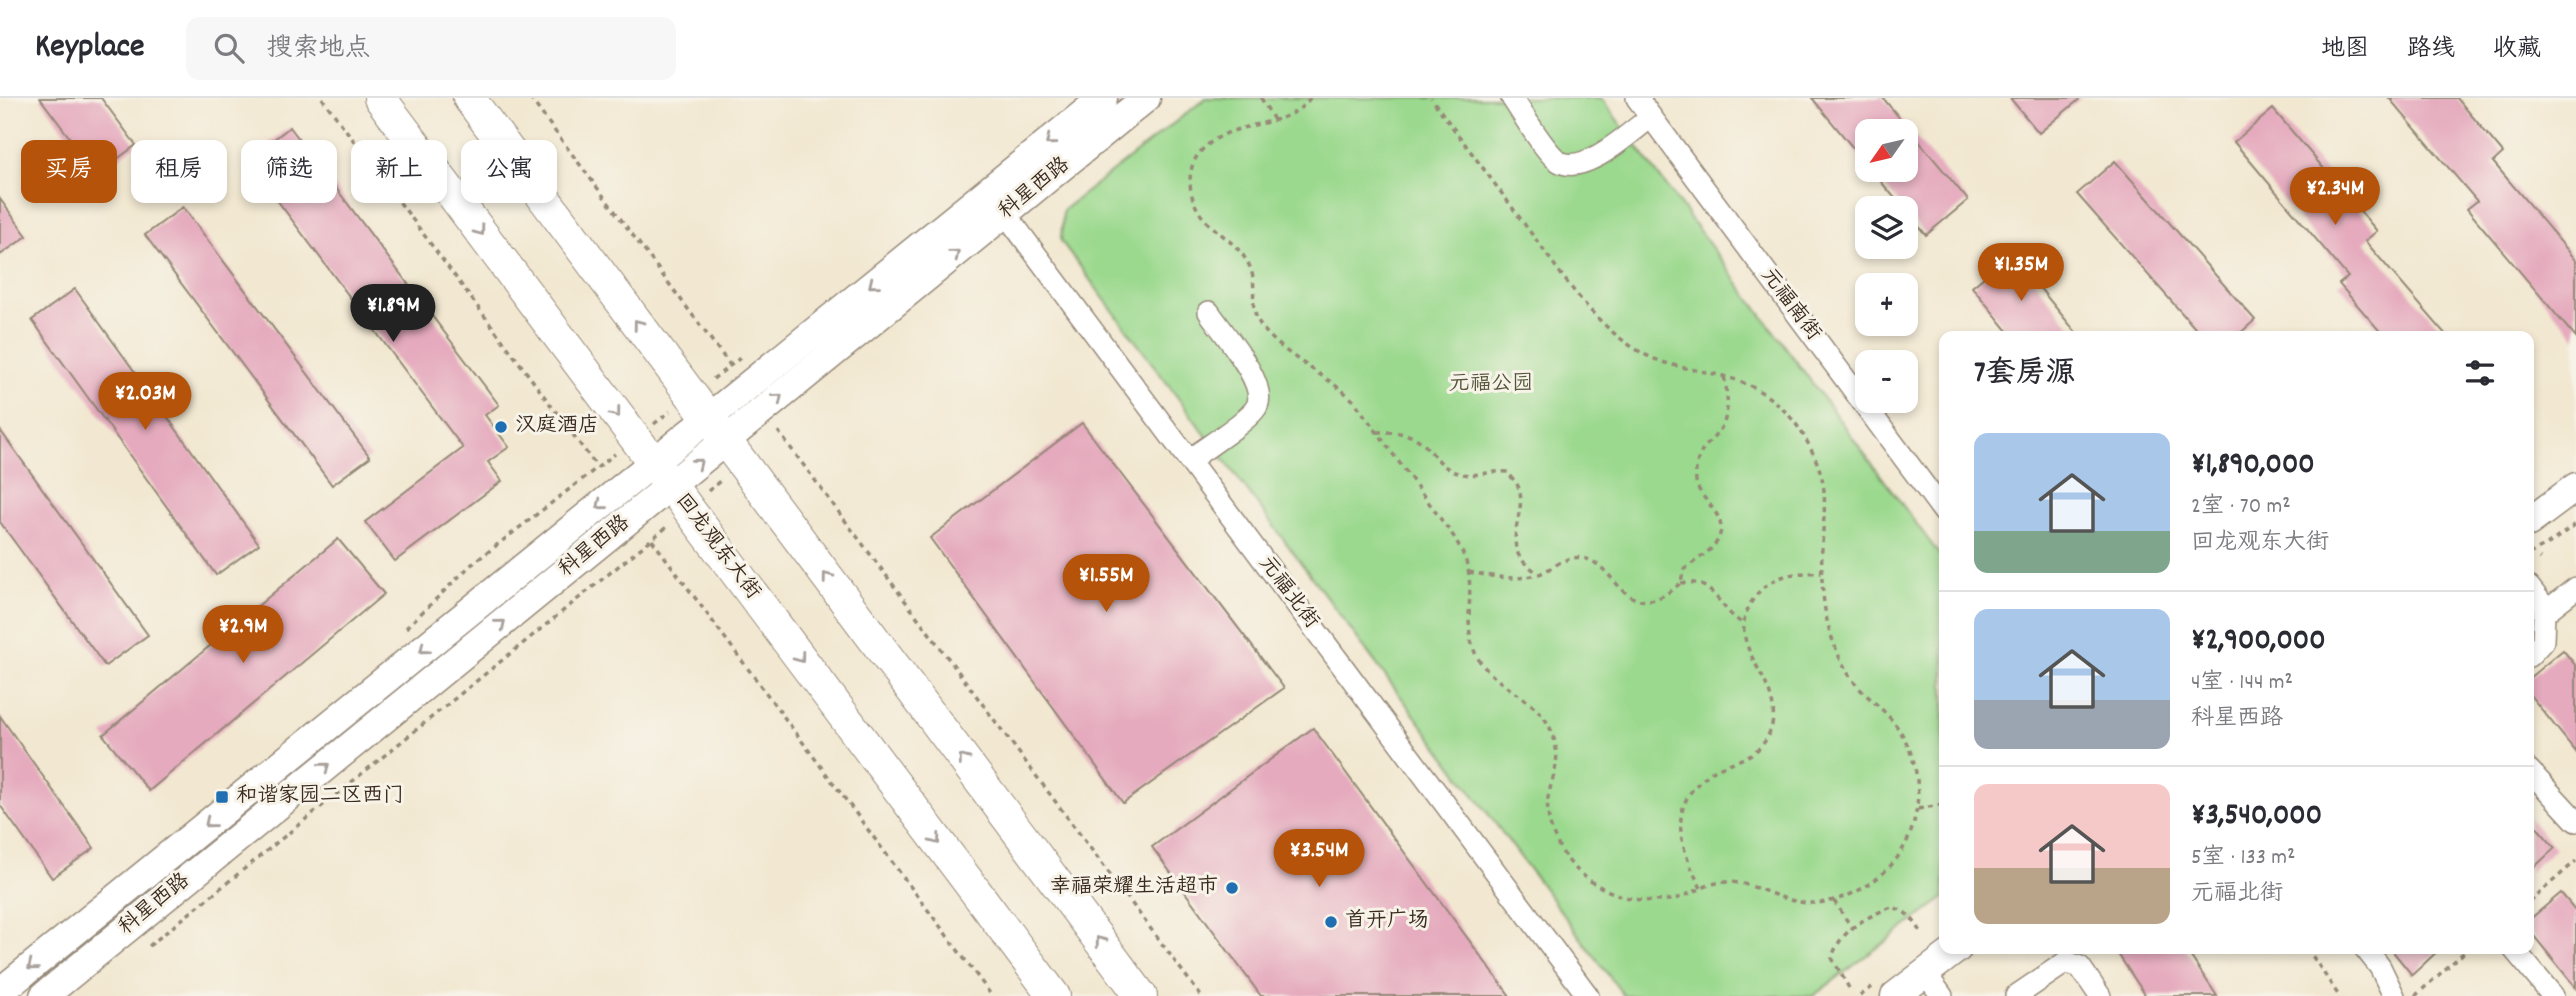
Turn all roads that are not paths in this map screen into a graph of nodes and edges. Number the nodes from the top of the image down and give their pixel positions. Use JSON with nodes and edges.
{"nodes":[{"id":1,"x":380,"y":98,"type":"edge"},
{"id":2,"x":469,"y":98,"type":"edge"},
{"id":3,"x":1103,"y":98,"type":"edge"},
{"id":4,"x":1146,"y":98,"type":"edge"},
{"id":5,"x":1512,"y":98,"type":"edge"},
{"id":6,"x":1637,"y":98,"type":"edge"},
{"id":7,"x":1651,"y":117,"type":"junction"},
{"id":8,"x":996,"y":202,"type":"junction"},
{"id":9,"x":1209,"y":312,"type":"dead end"},
{"id":10,"x":717,"y":429,"type":"junction"},
{"id":11,"x":1189,"y":460,"type":"junction"},
{"id":12,"x":662,"y":474,"type":"junction"},
{"id":13,"x":2576,"y":487,"type":"edge"},
{"id":14,"x":1939,"y":505,"type":"edge"},
{"id":15,"x":2534,"y":518,"type":"edge"},
{"id":16,"x":2575,"y":590,"type":"edge"},
{"id":17,"x":2540,"y":615,"type":"edge"},
{"id":18,"x":2534,"y":651,"type":"edge"},
{"id":19,"x":2534,"y":775,"type":"edge"},
{"id":20,"x":2576,"y":821,"type":"edge"},
{"id":21,"x":1951,"y":954,"type":"edge"},
{"id":22,"x":2370,"y":954,"type":"edge"},
{"id":23,"x":2518,"y":954,"type":"edge"},
{"id":24,"x":1912,"y":988,"type":"edge"},
{"id":25,"x":0,"y":992,"type":"edge"},
{"id":26,"x":44,"y":996,"type":"edge"},
{"id":27,"x":1054,"y":996,"type":"edge"},
{"id":28,"x":1141,"y":996,"type":"edge"},
{"id":29,"x":1588,"y":996,"type":"edge"},
{"id":30,"x":1942,"y":996,"type":"edge"},
{"id":31,"x":2016,"y":996,"type":"edge"},
{"id":32,"x":2100,"y":996,"type":"edge"},
{"id":33,"x":2394,"y":996,"type":"edge"},
{"id":34,"x":2553,"y":996,"type":"edge"}],
"edges":[{"from":1,"to":12,"type":"main road","name":"回龙观东大街","one_way":true},
{"from":10,"to":2,"type":"main road","one_way":true},
{"from":3,"to":8,"type":"street","name":"科星西路","one_way":true},
{"from":4,"to":8,"type":"street","name":"科星西路"},
{"from":5,"to":7,"type":"street"},
{"from":6,"to":7,"type":"street","name":"元福南街"},
{"from":7,"to":14,"type":"street","name":"元福南街"},
{"from":8,"to":10,"type":"street","name":"科星西路"},
{"from":8,"to":11,"type":"street","name":"元福北街"},
{"from":9,"to":11,"type":"street"},
{"from":10,"to":12,"type":"street","name":"科星西路"},
{"from":28,"to":10,"type":"main road","one_way":true},
{"from":11,"to":29,"type":"street","name":"元福北街"},
{"from":12,"to":25,"type":"street","name":"科星西路","one_way":true},
{"from":26,"to":12,"type":"street","name":"科星西路","one_way":true},
{"from":12,"to":27,"type":"main road","name":"回龙观东大街","one_way":true},
{"from":13,"to":15,"type":"street"},
{"from":16,"to":17,"type":"street"},
{"from":17,"to":18,"type":"street"},
{"from":19,"to":20,"type":"street"},
{"from":21,"to":24,"type":"street"},
{"from":22,"to":33,"type":"street"},
{"from":23,"to":34,"type":"street"},
{"from":24,"to":30,"type":"street"},
{"from":31,"to":32,"type":"street"}]}
